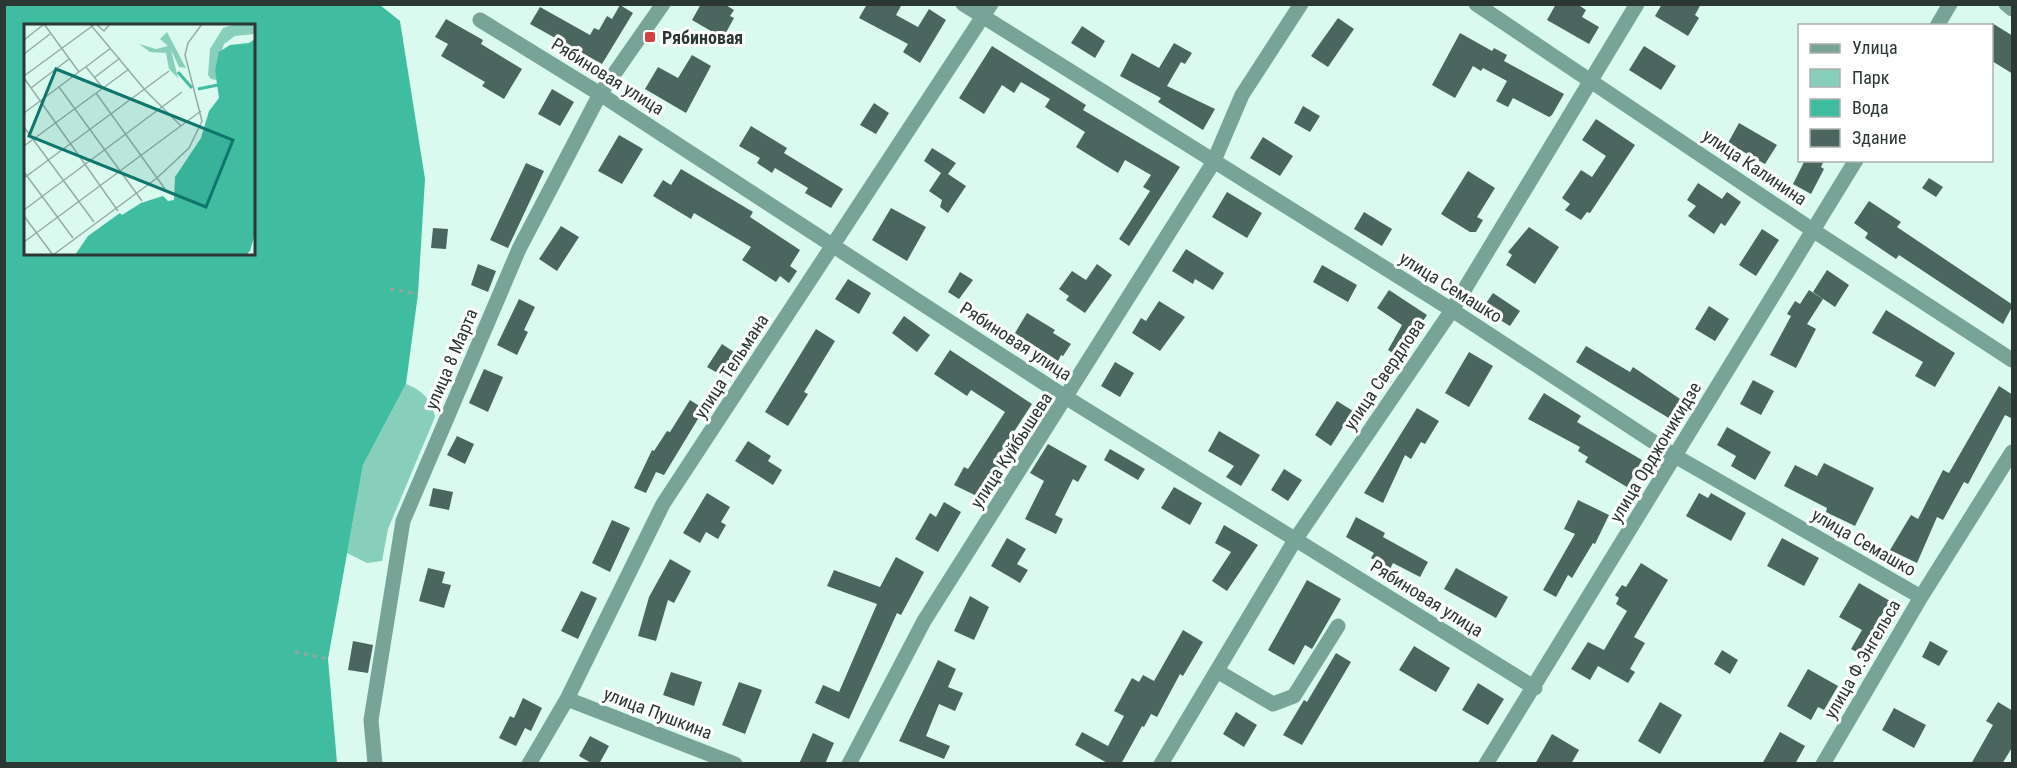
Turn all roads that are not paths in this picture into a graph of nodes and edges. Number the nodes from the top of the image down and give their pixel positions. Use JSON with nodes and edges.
{"nodes":[{"id":1,"x":663,"y":4,"type":"edge"},
{"id":2,"x":963,"y":4,"type":"edge"},
{"id":3,"x":1300,"y":4,"type":"edge"},
{"id":4,"x":1476,"y":4,"type":"edge"},
{"id":5,"x":1637,"y":4,"type":"edge"},
{"id":6,"x":1950,"y":4,"type":"edge"},
{"id":7,"x":2006,"y":4,"type":"edge"},
{"id":8,"x":2013,"y":9,"type":"edge"},
{"id":9,"x":987,"y":11,"type":"edge"},
{"id":10,"x":480,"y":20,"type":"dead end"},
{"id":11,"x":1938,"y":24,"type":"edge"},
{"id":12,"x":1593,"y":81,"type":"junction"},
{"id":13,"x":600,"y":94,"type":"junction"},
{"id":14,"x":1855,"y":162,"type":"edge"},
{"id":15,"x":1213,"y":163,"type":"junction"},
{"id":16,"x":1814,"y":231,"type":"junction"},
{"id":17,"x":834,"y":244,"type":"junction"},
{"id":18,"x":1452,"y":310,"type":"junction"},
{"id":19,"x":2013,"y":360,"type":"edge"},
{"id":20,"x":1067,"y":398,"type":"junction"},
{"id":21,"x":2013,"y":452,"type":"edge"},
{"id":22,"x":1675,"y":456,"type":"junction"},
{"id":23,"x":1295,"y":540,"type":"junction"},
{"id":24,"x":1921,"y":597,"type":"junction"},
{"id":25,"x":1338,"y":626,"type":"dead end"},
{"id":26,"x":1217,"y":671,"type":"junction"},
{"id":27,"x":1534,"y":688,"type":"junction"},
{"id":28,"x":567,"y":699,"type":"junction"},
{"id":29,"x":375,"y":764,"type":"edge"},
{"id":30,"x":529,"y":764,"type":"edge"},
{"id":31,"x":735,"y":764,"type":"edge"},
{"id":32,"x":849,"y":764,"type":"edge"},
{"id":33,"x":1161,"y":764,"type":"edge"},
{"id":34,"x":1485,"y":764,"type":"edge"},
{"id":35,"x":1823,"y":764,"type":"edge"}],
"edges":[{"from":1,"to":13,"type":"street","name":"улица 8 Марта"},
{"from":2,"to":9,"type":"street","name":"улица Семашко"},
{"from":3,"to":15,"type":"street","name":"улица Куйбышева"},
{"from":4,"to":12,"type":"street","name":"улица Калинина"},
{"from":5,"to":12,"type":"street","name":"улица Свердлова"},
{"from":6,"to":11,"type":"street"},
{"from":7,"to":8,"type":"street"},
{"from":9,"to":15,"type":"street","name":"улица Семашко"},
{"from":9,"to":17,"type":"street","name":"улица Тельмана"},
{"from":10,"to":13,"type":"street","name":"Рябиновая улица"},
{"from":12,"to":16,"type":"street","name":"улица Калинина"},
{"from":12,"to":18,"type":"street","name":"улица Свердлова"},
{"from":13,"to":17,"type":"street","name":"Рябиновая улица"},
{"from":13,"to":29,"type":"street","name":"улица 8 Марта"},
{"from":14,"to":16,"type":"street","name":"улица Орджоникидзе"},
{"from":15,"to":18,"type":"street","name":"улица Семашко"},
{"from":15,"to":20,"type":"street","name":"улица Куйбышева"},
{"from":16,"to":19,"type":"street","name":"улица Калинина"},
{"from":16,"to":22,"type":"street","name":"улица Орджоникидзе"},
{"from":17,"to":20,"type":"street","name":"Рябиновая улица"},
{"from":17,"to":28,"type":"street","name":"улица Тельмана"},
{"from":18,"to":22,"type":"street","name":"улица Семашко"},
{"from":18,"to":23,"type":"street","name":"улица Свердлова"},
{"from":20,"to":23,"type":"street","name":"Рябиновая улица"},
{"from":20,"to":32,"type":"street","name":"улица Куйбышева"},
{"from":21,"to":24,"type":"street","name":"улица Ф.Энгельса"},
{"from":22,"to":24,"type":"street","name":"улица Семашко"},
{"from":22,"to":27,"type":"street","name":"улица Орджоникидзе"},
{"from":23,"to":26,"type":"street","name":"улица Свердлова"},
{"from":23,"to":27,"type":"street","name":"Рябиновая улица"},
{"from":24,"to":35,"type":"street","name":"улица Ф.Энгельса"},
{"from":25,"to":26,"type":"street"},
{"from":26,"to":33,"type":"street","name":"улица Свердлова"},
{"from":27,"to":34,"type":"street","name":"улица Орджоникидзе"},
{"from":28,"to":30,"type":"street","name":"улица Тельмана"},
{"from":28,"to":31,"type":"street","name":"улица Пушкина"}]}
